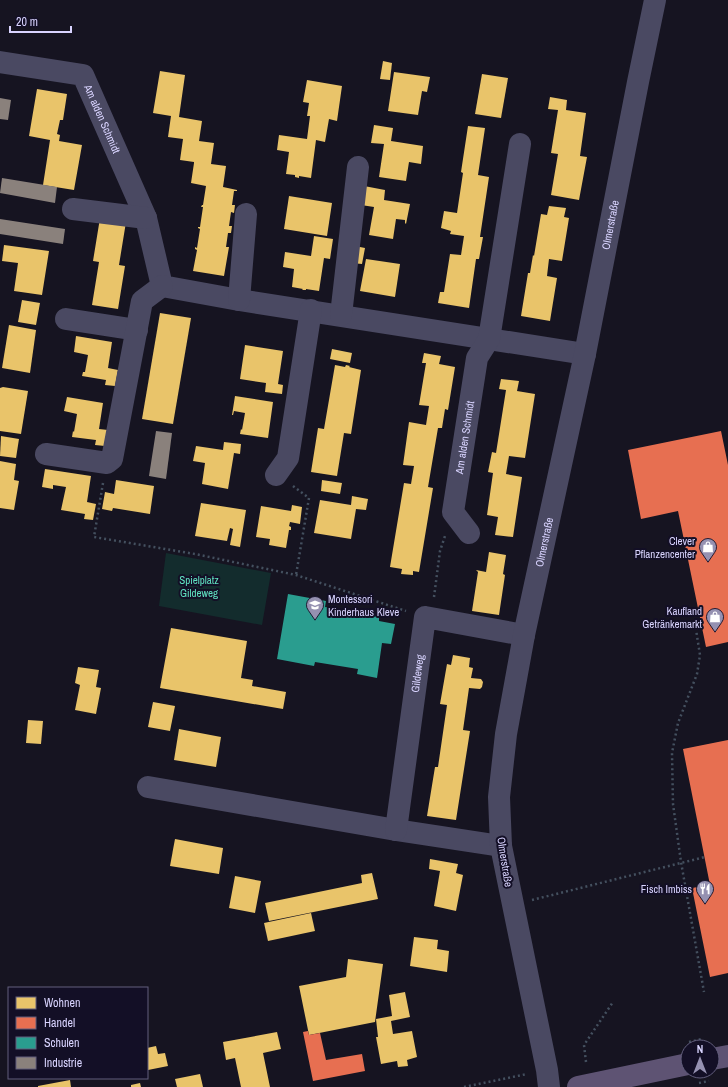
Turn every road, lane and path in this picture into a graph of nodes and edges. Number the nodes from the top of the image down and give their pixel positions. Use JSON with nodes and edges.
{"nodes":[{"id":1,"x":655,"y":0,"type":"edge"},
{"id":2,"x":0,"y":62,"type":"edge"},
{"id":3,"x":520,"y":144,"type":"dead end"},
{"id":4,"x":358,"y":167,"type":"dead end"},
{"id":5,"x":73,"y":209,"type":"dead end"},
{"id":6,"x":246,"y":214,"type":"dead end"},
{"id":7,"x":146,"y":218,"type":"junction"},
{"id":8,"x":162,"y":286,"type":"junction"},
{"id":9,"x":239,"y":300,"type":"junction"},
{"id":10,"x":311,"y":310,"type":"junction"},
{"id":11,"x":341,"y":315,"type":"junction"},
{"id":12,"x":66,"y":319,"type":"dead end"},
{"id":13,"x":137,"y":330,"type":"junction"},
{"id":14,"x":489,"y":339,"type":"junction"},
{"id":15,"x":585,"y":354,"type":"junction"},
{"id":16,"x":46,"y":454,"type":"dead end"},
{"id":17,"x":107,"y":463,"type":"junction"},
{"id":18,"x":276,"y":474,"type":"joint"},
{"id":19,"x":453,"y":512,"type":"junction"},
{"id":20,"x":470,"y":533,"type":"dead end"},
{"id":21,"x":296,"y":575,"type":"junction"},
{"id":22,"x":424,"y":617,"type":"junction"},
{"id":23,"x":701,"y":622,"type":"dead end"},
{"id":24,"x":695,"y":623,"type":"junction"},
{"id":25,"x":686,"y":625,"type":"dead end"},
{"id":26,"x":524,"y":635,"type":"junction"},
{"id":27,"x":148,"y":787,"type":"dead end"},
{"id":28,"x":396,"y":830,"type":"junction"},
{"id":29,"x":501,"y":846,"type":"junction"},
{"id":30,"x":705,"y":857,"type":"dead end"},
{"id":31,"x":681,"y":862,"type":"junction"},
{"id":32,"x":513,"y":904,"type":"junction"},
{"id":33,"x":704,"y":992,"type":"dead end"},
{"id":34,"x":613,"y":1002,"type":"dead end"},
{"id":35,"x":728,"y":1056,"type":"edge"},
{"id":36,"x":586,"y":1062,"type":"dead end"},
{"id":37,"x":720,"y":1063,"type":"edge"},
{"id":38,"x":680,"y":1075,"type":"edge"},
{"id":39,"x":549,"y":1087,"type":"edge"},
{"id":40,"x":578,"y":1087,"type":"edge"}],
"edges":[{"from":1,"to":15,"type":"street","name":"Olmerstraße"},
{"from":2,"to":7,"type":"street","name":"Am alden Schmidt"},
{"from":3,"to":14,"type":"street","name":"Am alden Schmidt"},
{"from":4,"to":11,"type":"street"},
{"from":5,"to":7,"type":"street"},
{"from":6,"to":9,"type":"street"},
{"from":7,"to":8,"type":"street","name":"Am alden Schmidt"},
{"from":8,"to":9,"type":"street"},
{"from":8,"to":13,"type":"street"},
{"from":9,"to":10,"type":"street"},
{"from":10,"to":11,"type":"street"},
{"from":10,"to":18,"type":"street"},
{"from":11,"to":14,"type":"street"},
{"from":12,"to":13,"type":"street"},
{"from":13,"to":17,"type":"street"},
{"from":14,"to":15,"type":"street"},
{"from":14,"to":19,"type":"street","name":"Am alden Schmidt"},
{"from":15,"to":26,"type":"street","name":"Olmerstraße"},
{"from":16,"to":17,"type":"street"},
{"from":17,"to":21,"type":"path"},
{"from":18,"to":21,"type":"path"},
{"from":19,"to":20,"type":"street"},
{"from":19,"to":22,"type":"path"},
{"from":21,"to":22,"type":"path"},
{"from":22,"to":26,"type":"street"},
{"from":22,"to":28,"type":"street","name":"Gildeweg"},
{"from":23,"to":24,"type":"path"},
{"from":24,"to":25,"type":"path"},
{"from":24,"to":31,"type":"path"},
{"from":26,"to":29,"type":"street","name":"Olmerstraße"},
{"from":27,"to":28,"type":"street"},
{"from":28,"to":29,"type":"street"},
{"from":29,"to":32,"type":"street","name":"Olmerstraße"},
{"from":30,"to":31,"type":"path"},
{"from":31,"to":32,"type":"path"},
{"from":31,"to":33,"type":"path"},
{"from":32,"to":39,"type":"street","name":"Olmerstraße"},
{"from":34,"to":36,"type":"path"},
{"from":35,"to":37,"type":"main road"},
{"from":38,"to":40,"type":"main road"}]}
